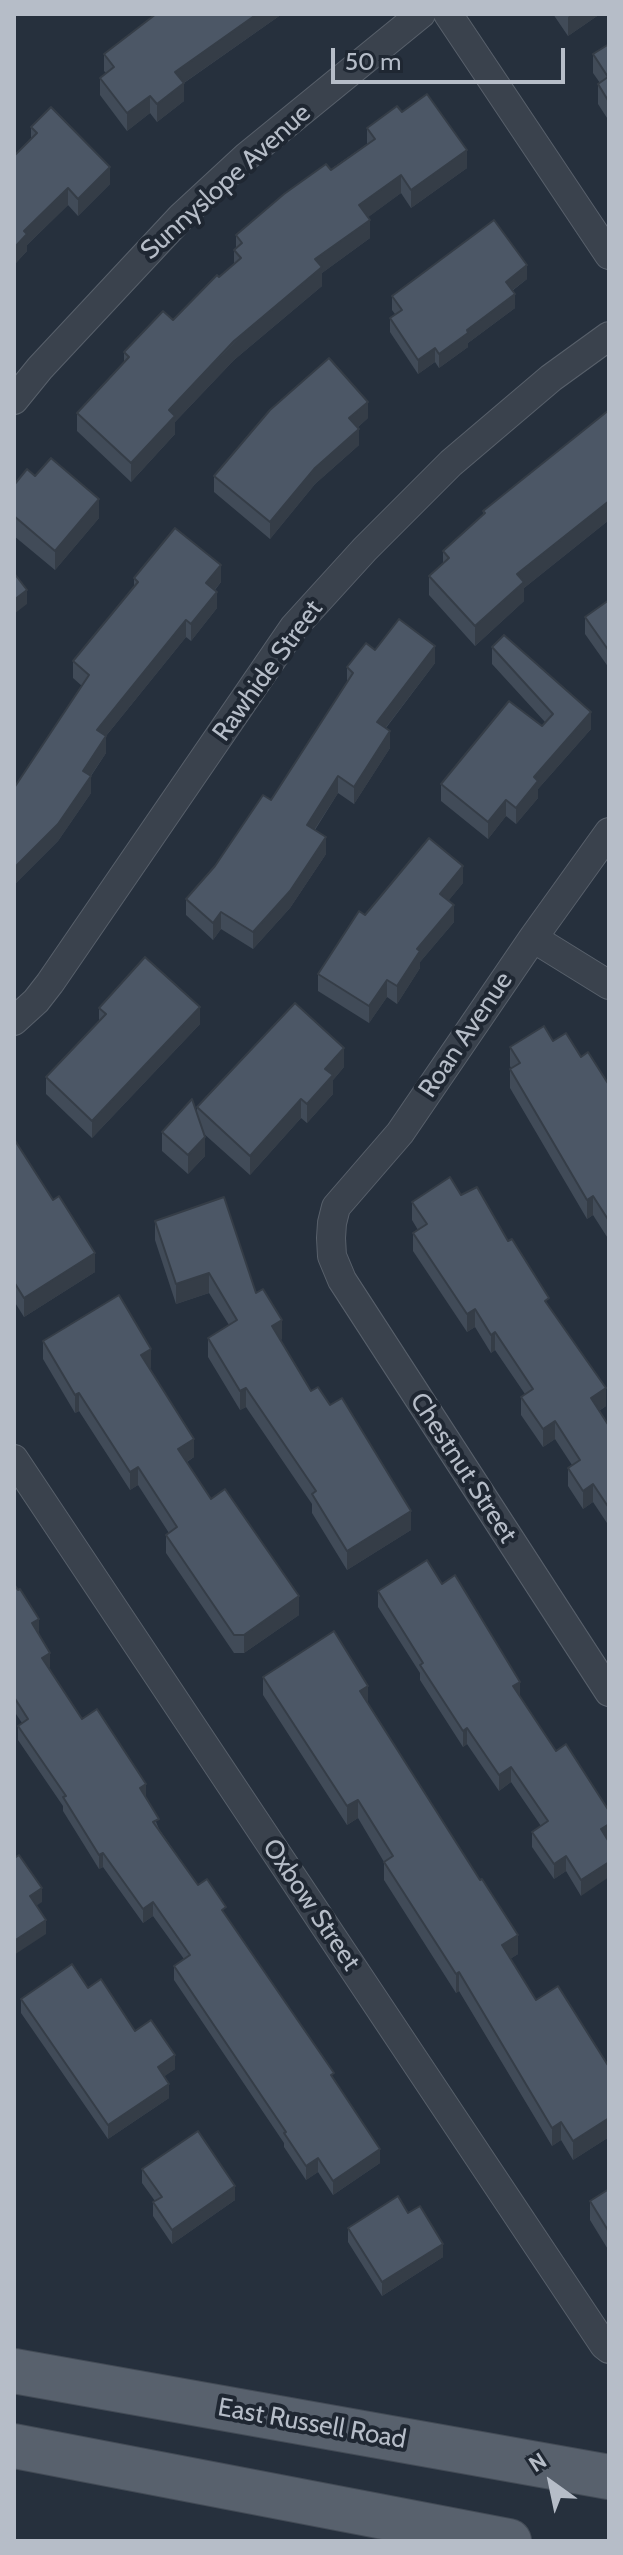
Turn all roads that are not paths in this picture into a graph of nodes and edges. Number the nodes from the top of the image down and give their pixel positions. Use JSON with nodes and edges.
{"nodes":[{"id":1,"x":421,"y":14,"type":"edge"},
{"id":2,"x":448,"y":14,"type":"edge"},
{"id":3,"x":609,"y":255,"type":"edge"},
{"id":4,"x":609,"y":336,"type":"edge"},
{"id":5,"x":14,"y":400,"type":"edge"},
{"id":6,"x":609,"y":832,"type":"edge"},
{"id":7,"x":533,"y":938,"type":"junction"},
{"id":8,"x":609,"y":985,"type":"edge"},
{"id":9,"x":14,"y":1021,"type":"edge"},
{"id":10,"x":331,"y":1238,"type":"joint"},
{"id":11,"x":14,"y":1459,"type":"edge"},
{"id":12,"x":609,"y":1692,"type":"edge"},
{"id":13,"x":609,"y":2349,"type":"edge"},
{"id":14,"x":14,"y":2371,"type":"edge"},
{"id":15,"x":14,"y":2446,"type":"edge"},
{"id":16,"x":609,"y":2477,"type":"edge"},
{"id":17,"x":509,"y":2541,"type":"edge"}],
"edges":[{"from":1,"to":5,"type":"street","name":"Sunnyslope Avenue"},
{"from":2,"to":3,"type":"street"},
{"from":4,"to":9,"type":"street","name":"Rawhide Street"},
{"from":6,"to":7,"type":"street","name":"Roan Avenue"},
{"from":7,"to":8,"type":"street"},
{"from":7,"to":10,"type":"street","name":"Roan Avenue"},
{"from":10,"to":12,"type":"street","name":"Chestnut Street"},
{"from":11,"to":13,"type":"street","name":"Oxbow Street"},
{"from":14,"to":16,"type":"main road","name":"East Russell Road"},
{"from":15,"to":17,"type":"main road"}]}
